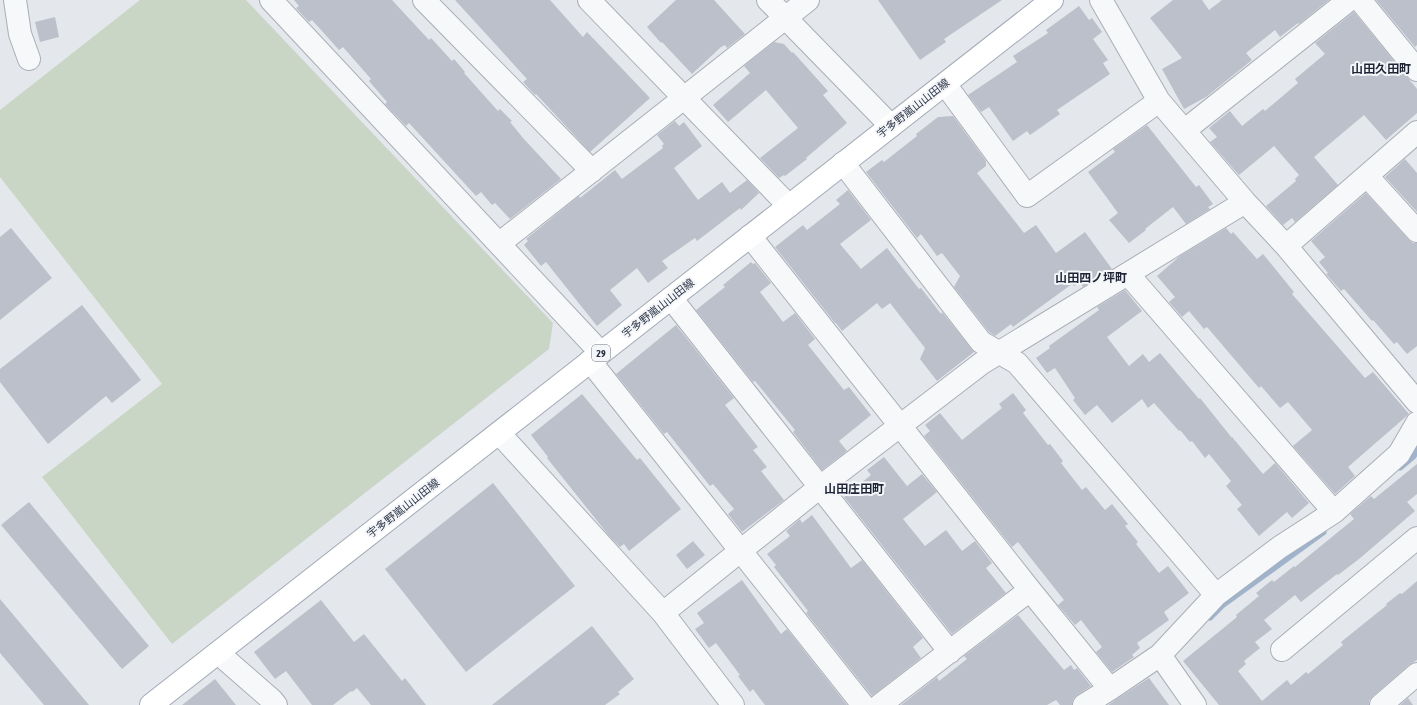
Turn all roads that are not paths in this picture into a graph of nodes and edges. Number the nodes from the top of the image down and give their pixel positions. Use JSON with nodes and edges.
{"nodes":[{"id":1,"x":15,"y":0,"type":"edge"},
{"id":2,"x":271,"y":0,"type":"edge"},
{"id":3,"x":424,"y":0,"type":"edge"},
{"id":4,"x":589,"y":0,"type":"edge"},
{"id":5,"x":768,"y":0,"type":"edge"},
{"id":6,"x":808,"y":0,"type":"edge"},
{"id":7,"x":1052,"y":0,"type":"edge"},
{"id":8,"x":1101,"y":0,"type":"edge"},
{"id":9,"x":1349,"y":0,"type":"edge"},
{"id":10,"x":1360,"y":0,"type":"edge"},
{"id":11,"x":786,"y":18,"type":"junction"},
{"id":12,"x":29,"y":59,"type":"dead end"},
{"id":13,"x":1417,"y":70,"type":"edge"},
{"id":14,"x":945,"y":84,"type":"junction"},
{"id":15,"x":684,"y":98,"type":"junction"},
{"id":16,"x":1159,"y":101,"type":"junction"},
{"id":17,"x":891,"y":126,"type":"junction"},
{"id":18,"x":1185,"y":130,"type":"junction"},
{"id":19,"x":1417,"y":132,"type":"edge"},
{"id":20,"x":843,"y":164,"type":"junction"},
{"id":21,"x":592,"y":171,"type":"junction"},
{"id":22,"x":1367,"y":176,"type":"junction"},
{"id":23,"x":1245,"y":202,"type":"junction"},
{"id":24,"x":789,"y":206,"type":"junction"},
{"id":25,"x":1417,"y":231,"type":"edge"},
{"id":26,"x":750,"y":236,"type":"junction"},
{"id":27,"x":500,"y":243,"type":"junction"},
{"id":28,"x":1286,"y":246,"type":"junction"},
{"id":29,"x":1128,"y":274,"type":"junction"},
{"id":30,"x":671,"y":298,"type":"junction"},
{"id":31,"x":1000,"y":352,"type":"junction"},
{"id":32,"x":596,"y":357,"type":"junction"},
{"id":33,"x":1417,"y":402,"type":"edge"},
{"id":34,"x":1417,"y":423,"type":"edge"},
{"id":35,"x":900,"y":426,"type":"junction"},
{"id":36,"x":499,"y":433,"type":"junction"},
{"id":37,"x":820,"y":486,"type":"junction"},
{"id":38,"x":1334,"y":512,"type":"junction"},
{"id":39,"x":1417,"y":538,"type":"edge"},
{"id":40,"x":740,"y":551,"type":"junction"},
{"id":41,"x":1030,"y":590,"type":"junction"},
{"id":42,"x":1216,"y":595,"type":"junction"},
{"id":43,"x":663,"y":613,"type":"junction"},
{"id":44,"x":1282,"y":650,"type":"dead end"},
{"id":45,"x":950,"y":652,"type":"junction"},
{"id":46,"x":218,"y":653,"type":"junction"},
{"id":47,"x":1160,"y":655,"type":"junction"},
{"id":48,"x":1417,"y":674,"type":"edge"},
{"id":49,"x":1110,"y":689,"type":"junction"},
{"id":50,"x":151,"y":705,"type":"edge"},
{"id":51,"x":276,"y":705,"type":"edge"},
{"id":52,"x":733,"y":705,"type":"edge"},
{"id":53,"x":863,"y":705,"type":"edge"},
{"id":54,"x":880,"y":705,"type":"edge"},
{"id":55,"x":1084,"y":705,"type":"edge"},
{"id":56,"x":1195,"y":705,"type":"edge"},
{"id":57,"x":1381,"y":705,"type":"edge"}],
"edges":[{"from":1,"to":12,"type":"street"},
{"from":2,"to":27,"type":"street"},
{"from":3,"to":21,"type":"street"},
{"from":4,"to":15,"type":"street"},
{"from":5,"to":11,"type":"street"},
{"from":6,"to":11,"type":"street"},
{"from":7,"to":14,"type":"main road","name":"宇多野嵐山山田線","number":"29"},
{"from":8,"to":16,"type":"street"},
{"from":9,"to":18,"type":"street"},
{"from":10,"to":13,"type":"street"},
{"from":11,"to":15,"type":"street"},
{"from":11,"to":17,"type":"street"},
{"from":14,"to":16,"type":"street"},
{"from":14,"to":17,"type":"main road","name":"宇多野嵐山山田線","number":"29"},
{"from":15,"to":21,"type":"street"},
{"from":15,"to":24,"type":"street"},
{"from":16,"to":18,"type":"street"},
{"from":17,"to":20,"type":"main road","name":"宇多野嵐山山田線","number":"29"},
{"from":18,"to":23,"type":"street"},
{"from":19,"to":22,"type":"street"},
{"from":20,"to":24,"type":"main road","name":"宇多野嵐山山田線","number":"29"},
{"from":20,"to":31,"type":"street"},
{"from":21,"to":27,"type":"street"},
{"from":22,"to":25,"type":"street"},
{"from":22,"to":28,"type":"street"},
{"from":23,"to":28,"type":"street"},
{"from":23,"to":29,"type":"street"},
{"from":24,"to":26,"type":"main road","name":"宇多野嵐山山田線","number":"29"},
{"from":26,"to":30,"type":"main road","name":"宇多野嵐山山田線","number":"29"},
{"from":26,"to":35,"type":"street"},
{"from":27,"to":32,"type":"street"},
{"from":28,"to":33,"type":"street"},
{"from":29,"to":31,"type":"street"},
{"from":29,"to":38,"type":"street"},
{"from":30,"to":32,"type":"main road","name":"宇多野嵐山山田線","number":"29"},
{"from":30,"to":37,"type":"street"},
{"from":31,"to":35,"type":"street"},
{"from":31,"to":42,"type":"street"},
{"from":32,"to":36,"type":"main road","name":"宇多野嵐山山田線","number":"29"},
{"from":32,"to":40,"type":"street"},
{"from":34,"to":38,"type":"street"},
{"from":35,"to":37,"type":"street"},
{"from":35,"to":41,"type":"street"},
{"from":36,"to":43,"type":"street"},
{"from":36,"to":46,"type":"main road","name":"宇多野嵐山山田線","number":"29"},
{"from":37,"to":40,"type":"street"},
{"from":37,"to":45,"type":"street"},
{"from":38,"to":42,"type":"street"},
{"from":39,"to":44,"type":"street"},
{"from":40,"to":43,"type":"street"},
{"from":40,"to":53,"type":"street"},
{"from":41,"to":45,"type":"street"},
{"from":41,"to":49,"type":"street"},
{"from":42,"to":47,"type":"street"},
{"from":43,"to":52,"type":"street"},
{"from":45,"to":54,"type":"street"},
{"from":46,"to":50,"type":"main road","name":"宇多野嵐山山田線","number":"29"},
{"from":46,"to":51,"type":"street"},
{"from":47,"to":49,"type":"street"},
{"from":47,"to":56,"type":"street"},
{"from":48,"to":57,"type":"street"},
{"from":49,"to":55,"type":"street"}]}
